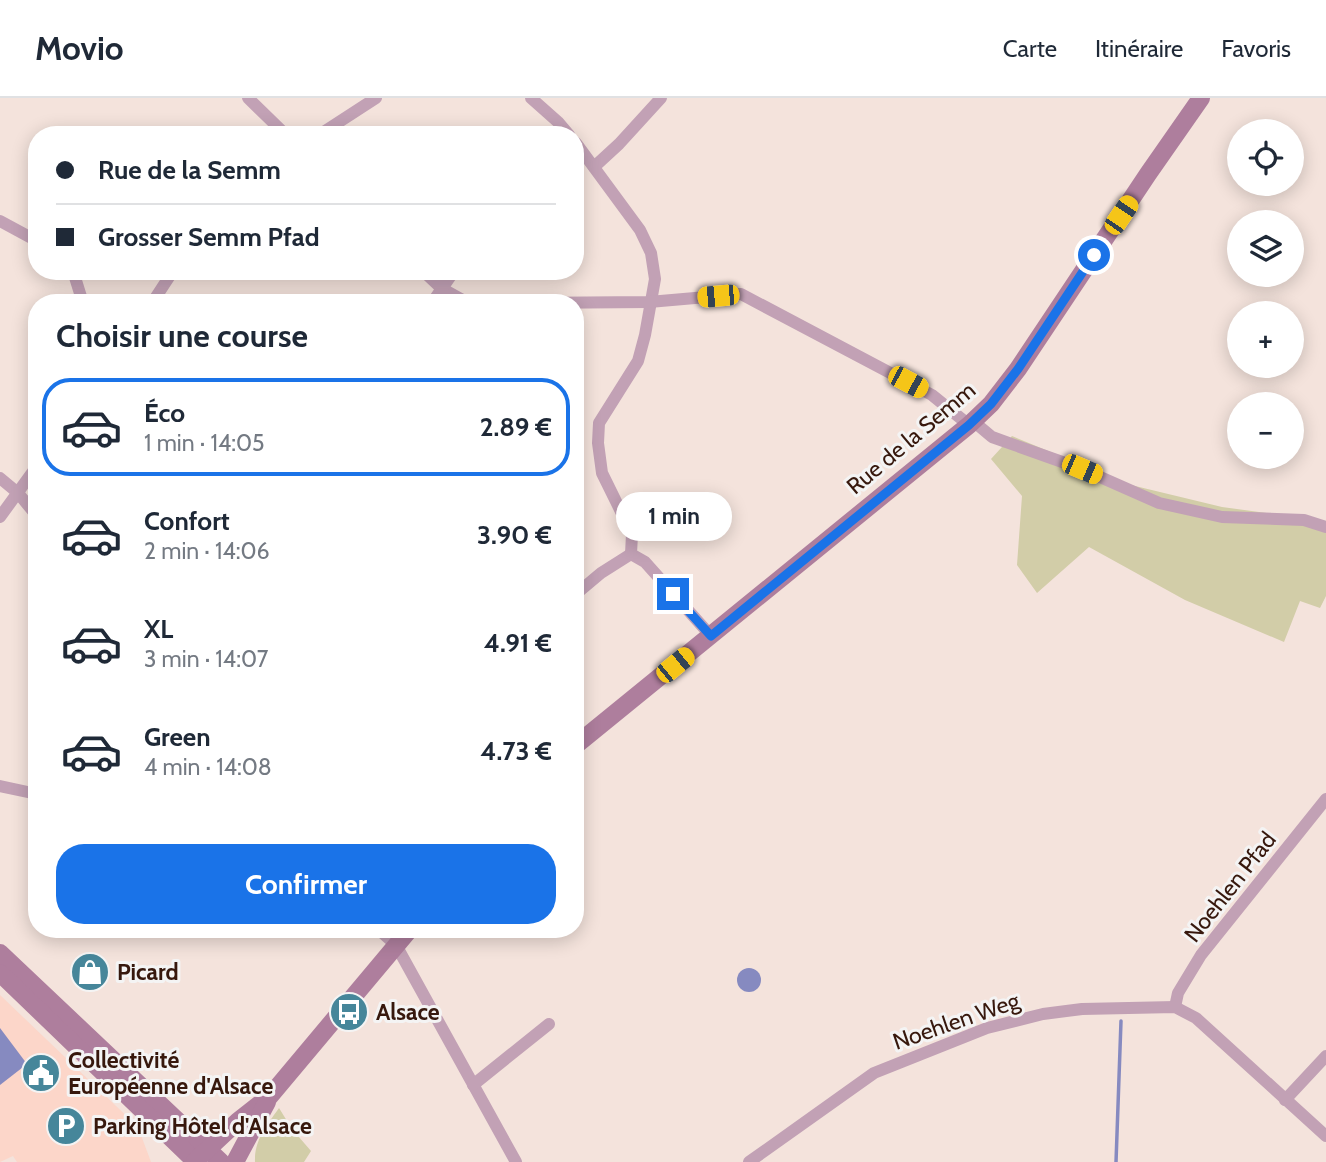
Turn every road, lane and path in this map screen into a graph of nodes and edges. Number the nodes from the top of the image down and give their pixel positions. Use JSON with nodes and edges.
{"nodes":[{"id":1,"x":248,"y":98,"type":"edge"},
{"id":2,"x":376,"y":98,"type":"edge"},
{"id":3,"x":531,"y":98,"type":"edge"},
{"id":4,"x":661,"y":98,"type":"edge"},
{"id":5,"x":1195,"y":100,"type":"edge"},
{"id":6,"x":277,"y":126,"type":"edge"},
{"id":7,"x":333,"y":126,"type":"edge"},
{"id":8,"x":561,"y":126,"type":"edge"},
{"id":9,"x":584,"y":154,"type":"edge"},
{"id":10,"x":594,"y":167,"type":"junction"},
{"id":11,"x":0,"y":222,"type":"edge"},
{"id":12,"x":28,"y":236,"type":"edge"},
{"id":13,"x":433,"y":280,"type":"edge"},
{"id":14,"x":447,"y":280,"type":"edge"},
{"id":15,"x":441,"y":288,"type":"junction"},
{"id":16,"x":437,"y":294,"type":"edge"},
{"id":17,"x":452,"y":294,"type":"edge"},
{"id":18,"x":649,"y":302,"type":"junction"},
{"id":19,"x":584,"y":303,"type":"edge"},
{"id":20,"x":971,"y":423,"type":"junction"},
{"id":21,"x":0,"y":478,"type":"edge"},
{"id":22,"x":28,"y":479,"type":"edge"},
{"id":23,"x":18,"y":493,"type":"junction"},
{"id":24,"x":28,"y":505,"type":"edge"},
{"id":25,"x":0,"y":517,"type":"edge"},
{"id":26,"x":1326,"y":527,"type":"edge"},
{"id":27,"x":631,"y":554,"type":"junction"},
{"id":28,"x":584,"y":587,"type":"edge"},
{"id":29,"x":711,"y":636,"type":"junction"},
{"id":30,"x":584,"y":739,"type":"edge"},
{"id":31,"x":0,"y":786,"type":"edge"},
{"id":32,"x":28,"y":792,"type":"edge"},
{"id":33,"x":1326,"y":799,"type":"edge"},
{"id":34,"x":388,"y":938,"type":"edge"},
{"id":35,"x":402,"y":938,"type":"edge"},
{"id":36,"x":396,"y":945,"type":"junction"},
{"id":37,"x":0,"y":953,"type":"edge"},
{"id":38,"x":9,"y":974,"type":"edge"},
{"id":39,"x":1175,"y":1007,"type":"junction"},
{"id":40,"x":549,"y":1024,"type":"dead end"},
{"id":41,"x":1326,"y":1056,"type":"edge"},
{"id":42,"x":472,"y":1085,"type":"junction"},
{"id":43,"x":270,"y":1096,"type":"junction"},
{"id":44,"x":1285,"y":1100,"type":"junction"},
{"id":45,"x":1326,"y":1136,"type":"edge"},
{"id":46,"x":199,"y":1158,"type":"edge"},
{"id":47,"x":221,"y":1162,"type":"edge"},
{"id":48,"x":235,"y":1162,"type":"edge"},
{"id":49,"x":516,"y":1162,"type":"edge"},
{"id":50,"x":750,"y":1162,"type":"edge"}],
"edges":[{"from":1,"to":6,"type":"street"},
{"from":2,"to":7,"type":"street"},
{"from":3,"to":8,"type":"street"},
{"from":4,"to":10,"type":"street"},
{"from":5,"to":20,"type":"main road","name":"Rue de la Semm"},
{"from":9,"to":10,"type":"street"},
{"from":10,"to":18,"type":"street"},
{"from":11,"to":12,"type":"street"},
{"from":13,"to":15,"type":"street"},
{"from":14,"to":15,"type":"street"},
{"from":15,"to":16,"type":"street"},
{"from":15,"to":17,"type":"street"},
{"from":18,"to":19,"type":"street"},
{"from":18,"to":20,"type":"street"},
{"from":18,"to":27,"type":"street"},
{"from":20,"to":26,"type":"street"},
{"from":20,"to":29,"type":"main road","name":"Rue de la Semm"},
{"from":21,"to":23,"type":"street"},
{"from":22,"to":23,"type":"street"},
{"from":23,"to":24,"type":"street"},
{"from":23,"to":25,"type":"street"},
{"from":27,"to":28,"type":"street"},
{"from":27,"to":29,"type":"street"},
{"from":29,"to":30,"type":"main road","name":"Rue de la Semm"},
{"from":31,"to":32,"type":"street"},
{"from":33,"to":39,"type":"street","name":"Noehlen Pfad"},
{"from":34,"to":36,"type":"street"},
{"from":35,"to":36,"type":"main road"},
{"from":36,"to":42,"type":"street"},
{"from":36,"to":43,"type":"main road"},
{"from":37,"to":38,"type":"main road"},
{"from":38,"to":46,"type":"main road"},
{"from":39,"to":44,"type":"street"},
{"from":39,"to":50,"type":"street","name":"Noehlen Weg"},
{"from":40,"to":42,"type":"street"},
{"from":41,"to":44,"type":"street"},
{"from":42,"to":49,"type":"street"},
{"from":43,"to":46,"type":"main road"},
{"from":43,"to":48,"type":"main road"},
{"from":44,"to":45,"type":"street"},
{"from":46,"to":47,"type":"main road"}]}
